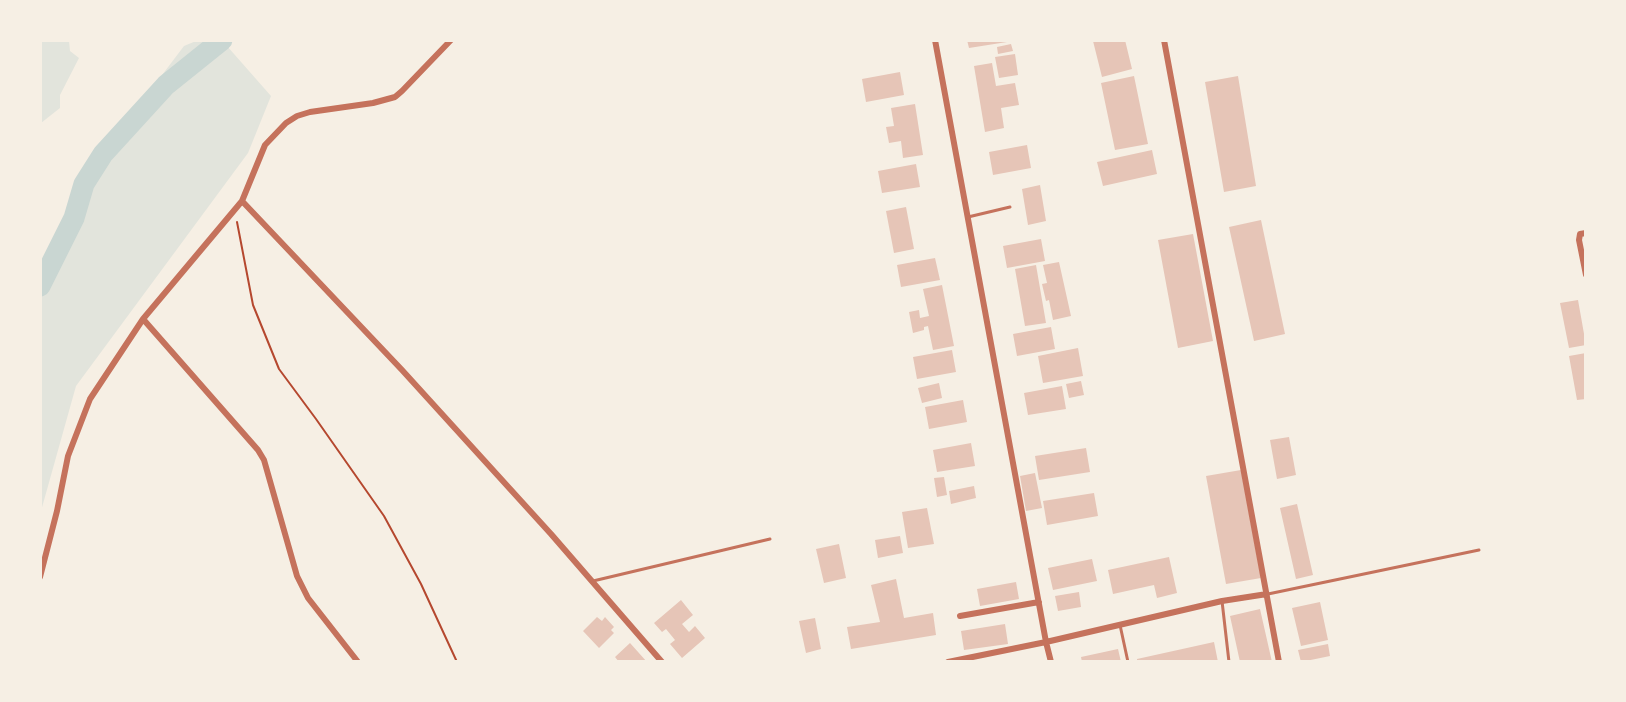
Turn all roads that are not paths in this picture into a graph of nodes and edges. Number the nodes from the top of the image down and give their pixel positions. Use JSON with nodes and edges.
{"nodes":[{"id":1,"x":451,"y":40,"type":"edge"},
{"id":2,"x":935,"y":40,"type":"edge"},
{"id":3,"x":1164,"y":40,"type":"edge"},
{"id":4,"x":242,"y":201,"type":"junction"},
{"id":5,"x":1010,"y":207,"type":"dead end"},
{"id":6,"x":966,"y":217,"type":"junction"},
{"id":7,"x":1586,"y":233,"type":"edge"},
{"id":8,"x":1586,"y":275,"type":"edge"},
{"id":9,"x":143,"y":319,"type":"junction"},
{"id":10,"x":770,"y":539,"type":"dead end"},
{"id":11,"x":1479,"y":550,"type":"dead end"},
{"id":12,"x":40,"y":577,"type":"edge"},
{"id":13,"x":592,"y":581,"type":"junction"},
{"id":14,"x":1267,"y":594,"type":"junction"},
{"id":15,"x":1222,"y":601,"type":"junction"},
{"id":16,"x":1039,"y":602,"type":"junction"},
{"id":17,"x":960,"y":616,"type":"dead end"},
{"id":18,"x":1120,"y":625,"type":"junction"},
{"id":19,"x":1046,"y":642,"type":"junction"},
{"id":20,"x":985,"y":658,"type":"edge"},
{"id":21,"x":356,"y":661,"type":"edge"},
{"id":22,"x":662,"y":662,"type":"edge"},
{"id":23,"x":948,"y":662,"type":"edge"},
{"id":24,"x":1051,"y":662,"type":"edge"},
{"id":25,"x":1128,"y":662,"type":"edge"},
{"id":26,"x":1229,"y":662,"type":"edge"},
{"id":27,"x":1278,"y":662,"type":"edge"}],
"edges":[{"from":1,"to":4,"type":"street"},
{"from":2,"to":6,"type":"street"},
{"from":3,"to":14,"type":"street"},
{"from":4,"to":9,"type":"street"},
{"from":4,"to":13,"type":"street"},
{"from":5,"to":6,"type":"lane"},
{"from":6,"to":16,"type":"street"},
{"from":7,"to":8,"type":"street"},
{"from":9,"to":12,"type":"street"},
{"from":9,"to":21,"type":"street"},
{"from":10,"to":13,"type":"lane"},
{"from":11,"to":14,"type":"lane"},
{"from":13,"to":22,"type":"street"},
{"from":14,"to":15,"type":"street"},
{"from":14,"to":27,"type":"street"},
{"from":15,"to":18,"type":"street"},
{"from":15,"to":26,"type":"lane"},
{"from":16,"to":17,"type":"street"},
{"from":16,"to":19,"type":"street"},
{"from":18,"to":19,"type":"street"},
{"from":18,"to":25,"type":"lane"},
{"from":19,"to":20,"type":"street"},
{"from":19,"to":24,"type":"street"},
{"from":20,"to":23,"type":"street"}]}
